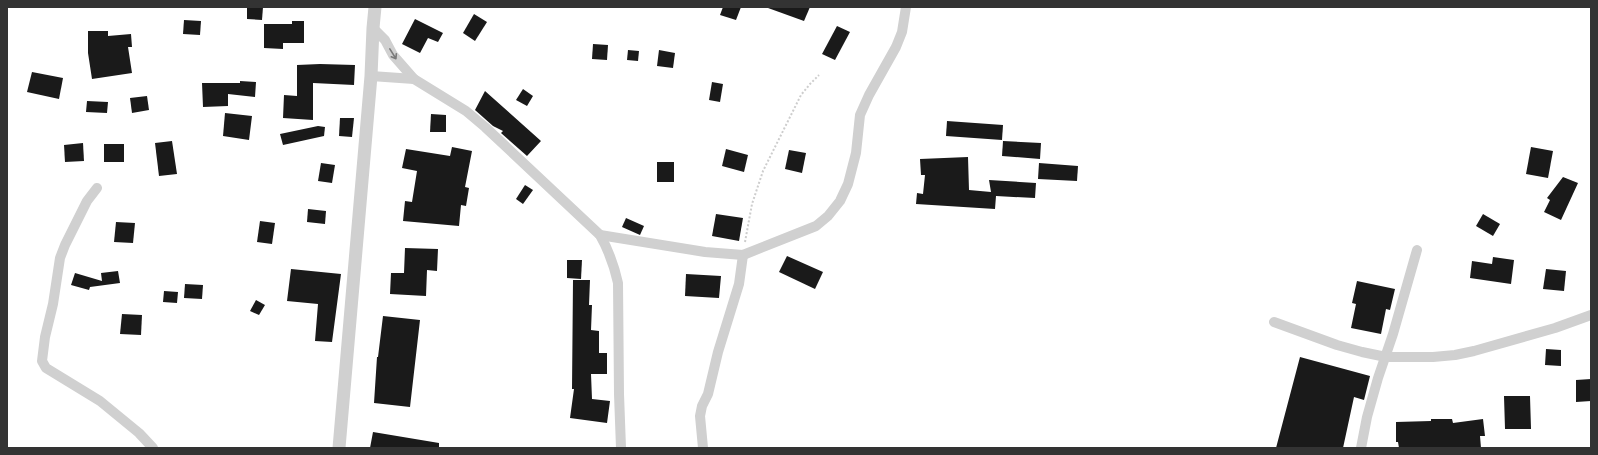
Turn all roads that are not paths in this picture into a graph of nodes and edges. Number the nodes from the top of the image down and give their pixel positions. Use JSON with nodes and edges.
{"nodes":[{"id":1,"x":375,"y":7,"type":"edge"},
{"id":2,"x":906,"y":7,"type":"edge"},
{"id":3,"x":373,"y":28,"type":"junction"},
{"id":4,"x":371,"y":76,"type":"junction"},
{"id":5,"x":414,"y":79,"type":"junction"},
{"id":6,"x":97,"y":188,"type":"dead end"},
{"id":7,"x":600,"y":235,"type":"junction"},
{"id":8,"x":1417,"y":250,"type":"dead end"},
{"id":9,"x":743,"y":255,"type":"junction"},
{"id":10,"x":1591,"y":315,"type":"edge"},
{"id":11,"x":1274,"y":322,"type":"dead end"},
{"id":12,"x":1386,"y":357,"type":"junction"},
{"id":13,"x":152,"y":448,"type":"edge"},
{"id":14,"x":339,"y":448,"type":"edge"},
{"id":15,"x":621,"y":448,"type":"edge"},
{"id":16,"x":702,"y":448,"type":"edge"},
{"id":17,"x":1361,"y":448,"type":"edge"}],
"edges":[{"from":1,"to":3,"type":"street"},
{"from":2,"to":9,"type":"street"},
{"from":3,"to":4,"type":"street"},
{"from":3,"to":5,"type":"street","one_way":true},
{"from":4,"to":5,"type":"street"},
{"from":4,"to":14,"type":"street"},
{"from":5,"to":7,"type":"street"},
{"from":6,"to":13,"type":"street"},
{"from":7,"to":9,"type":"street"},
{"from":7,"to":15,"type":"street"},
{"from":8,"to":12,"type":"street"},
{"from":9,"to":16,"type":"street"},
{"from":10,"to":12,"type":"street"},
{"from":11,"to":12,"type":"street"},
{"from":12,"to":17,"type":"street"}]}
